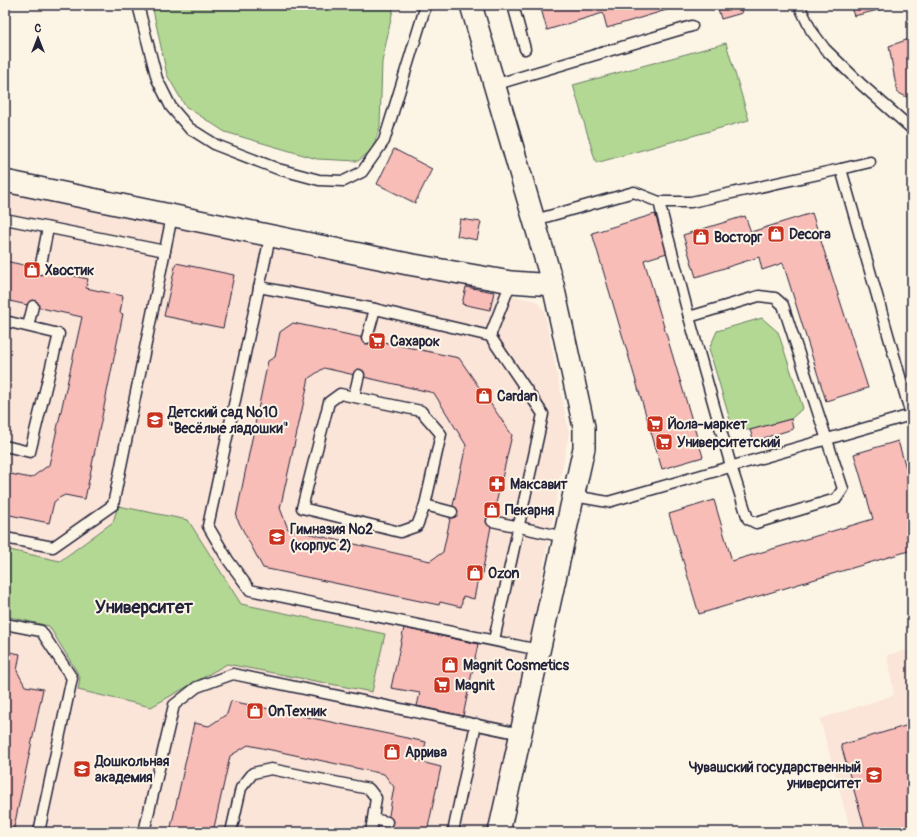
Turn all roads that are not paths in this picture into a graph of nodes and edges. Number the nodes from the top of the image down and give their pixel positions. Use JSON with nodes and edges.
{"nodes":[{"id":1,"x":138,"y":5,"type":"edge"},
{"id":2,"x":426,"y":5,"type":"edge"},
{"id":3,"x":471,"y":5,"type":"edge"},
{"id":4,"x":513,"y":5,"type":"edge"},
{"id":5,"x":799,"y":5,"type":"edge"},
{"id":6,"x":692,"y":26,"type":"dead end"},
{"id":7,"x":525,"y":49,"type":"dead end"},
{"id":8,"x":494,"y":85,"type":"junction"},
{"id":9,"x":912,"y":129,"type":"edge"},
{"id":10,"x":870,"y":162,"type":"dead end"},
{"id":11,"x":841,"y":169,"type":"junction"},
{"id":12,"x":5,"y":181,"type":"edge"},
{"id":13,"x":659,"y":202,"type":"junction"},
{"id":14,"x":172,"y":216,"type":"junction"},
{"id":15,"x":5,"y":219,"type":"edge"},
{"id":16,"x":535,"y":220,"type":"junction"},
{"id":17,"x":48,"y":228,"type":"junction"},
{"id":18,"x":270,"y":237,"type":"junction"},
{"id":19,"x":165,"y":251,"type":"junction"},
{"id":20,"x":40,"y":269,"type":"dead end"},
{"id":21,"x":510,"y":282,"type":"junction"},
{"id":22,"x":553,"y":285,"type":"junction"},
{"id":23,"x":259,"y":287,"type":"junction"},
{"id":24,"x":33,"y":306,"type":"dead end"},
{"id":25,"x":375,"y":309,"type":"junction"},
{"id":26,"x":689,"y":317,"type":"junction"},
{"id":27,"x":5,"y":320,"type":"edge"},
{"id":28,"x":28,"y":326,"type":"junction"},
{"id":29,"x":490,"y":336,"type":"junction"},
{"id":30,"x":367,"y":338,"type":"dead end"},
{"id":31,"x":359,"y":375,"type":"dead end"},
{"id":32,"x":354,"y":396,"type":"junction"},
{"id":33,"x":827,"y":439,"type":"junction"},
{"id":34,"x":5,"y":446,"type":"edge"},
{"id":35,"x":731,"y":466,"type":"junction"},
{"id":36,"x":574,"y":496,"type":"junction"},
{"id":37,"x":425,"y":505,"type":"junction"},
{"id":38,"x":452,"y":512,"type":"dead end"},
{"id":39,"x":492,"y":521,"type":"dead end"},
{"id":40,"x":518,"y":527,"type":"junction"},
{"id":41,"x":5,"y":538,"type":"edge"},
{"id":42,"x":564,"y":538,"type":"junction"},
{"id":43,"x":5,"y":624,"type":"edge"},
{"id":44,"x":494,"y":640,"type":"junction"},
{"id":45,"x":540,"y":650,"type":"junction"},
{"id":46,"x":476,"y":724,"type":"junction"},
{"id":47,"x":521,"y":734,"type":"junction"},
{"id":48,"x":373,"y":819,"type":"junction"},
{"id":49,"x":387,"y":822,"type":"dead end"},
{"id":50,"x":39,"y":832,"type":"edge"},
{"id":51,"x":144,"y":832,"type":"edge"},
{"id":52,"x":231,"y":832,"type":"edge"},
{"id":53,"x":371,"y":832,"type":"edge"},
{"id":54,"x":453,"y":832,"type":"edge"},
{"id":55,"x":499,"y":832,"type":"edge"}],
"edges":[{"from":1,"to":2,"type":"lane"},
{"from":3,"to":8,"type":"street"},
{"from":4,"to":7,"type":"lane"},
{"from":5,"to":9,"type":"lane"},
{"from":6,"to":8,"type":"lane"},
{"from":8,"to":16,"type":"street"},
{"from":10,"to":11,"type":"lane"},
{"from":11,"to":13,"type":"lane"},
{"from":11,"to":33,"type":"lane"},
{"from":12,"to":14,"type":"street"},
{"from":13,"to":16,"type":"lane"},
{"from":13,"to":26,"type":"lane"},
{"from":14,"to":18,"type":"street"},
{"from":14,"to":19,"type":"lane"},
{"from":15,"to":17,"type":"lane"},
{"from":16,"to":22,"type":"street"},
{"from":17,"to":19,"type":"lane"},
{"from":17,"to":20,"type":"lane"},
{"from":18,"to":21,"type":"street"},
{"from":18,"to":23,"type":"lane"},
{"from":19,"to":41,"type":"lane"},
{"from":21,"to":22,"type":"street"},
{"from":21,"to":29,"type":"lane"},
{"from":22,"to":36,"type":"street"},
{"from":23,"to":25,"type":"lane"},
{"from":23,"to":44,"type":"lane"},
{"from":24,"to":28,"type":"lane"},
{"from":25,"to":29,"type":"lane"},
{"from":25,"to":30,"type":"lane"},
{"from":26,"to":33,"type":"lane"},
{"from":26,"to":35,"type":"lane"},
{"from":27,"to":28,"type":"lane"},
{"from":28,"to":34,"type":"lane"},
{"from":29,"to":40,"type":"lane"},
{"from":31,"to":32,"type":"lane"},
{"from":32,"to":37,"type":"lane"},
{"from":32,"to":37,"type":"lane"},
{"from":33,"to":35,"type":"lane"},
{"from":33,"to":35,"type":"lane"},
{"from":35,"to":36,"type":"lane"},
{"from":36,"to":42,"type":"street"},
{"from":37,"to":38,"type":"lane"},
{"from":39,"to":40,"type":"lane"},
{"from":40,"to":42,"type":"lane"},
{"from":40,"to":44,"type":"lane"},
{"from":42,"to":45,"type":"street"},
{"from":43,"to":50,"type":"lane"},
{"from":44,"to":45,"type":"lane"},
{"from":45,"to":47,"type":"street"},
{"from":46,"to":47,"type":"lane"},
{"from":46,"to":51,"type":"lane"},
{"from":46,"to":54,"type":"lane"},
{"from":47,"to":55,"type":"street"},
{"from":48,"to":49,"type":"lane"},
{"from":48,"to":52,"type":"lane"},
{"from":48,"to":53,"type":"lane"}]}
